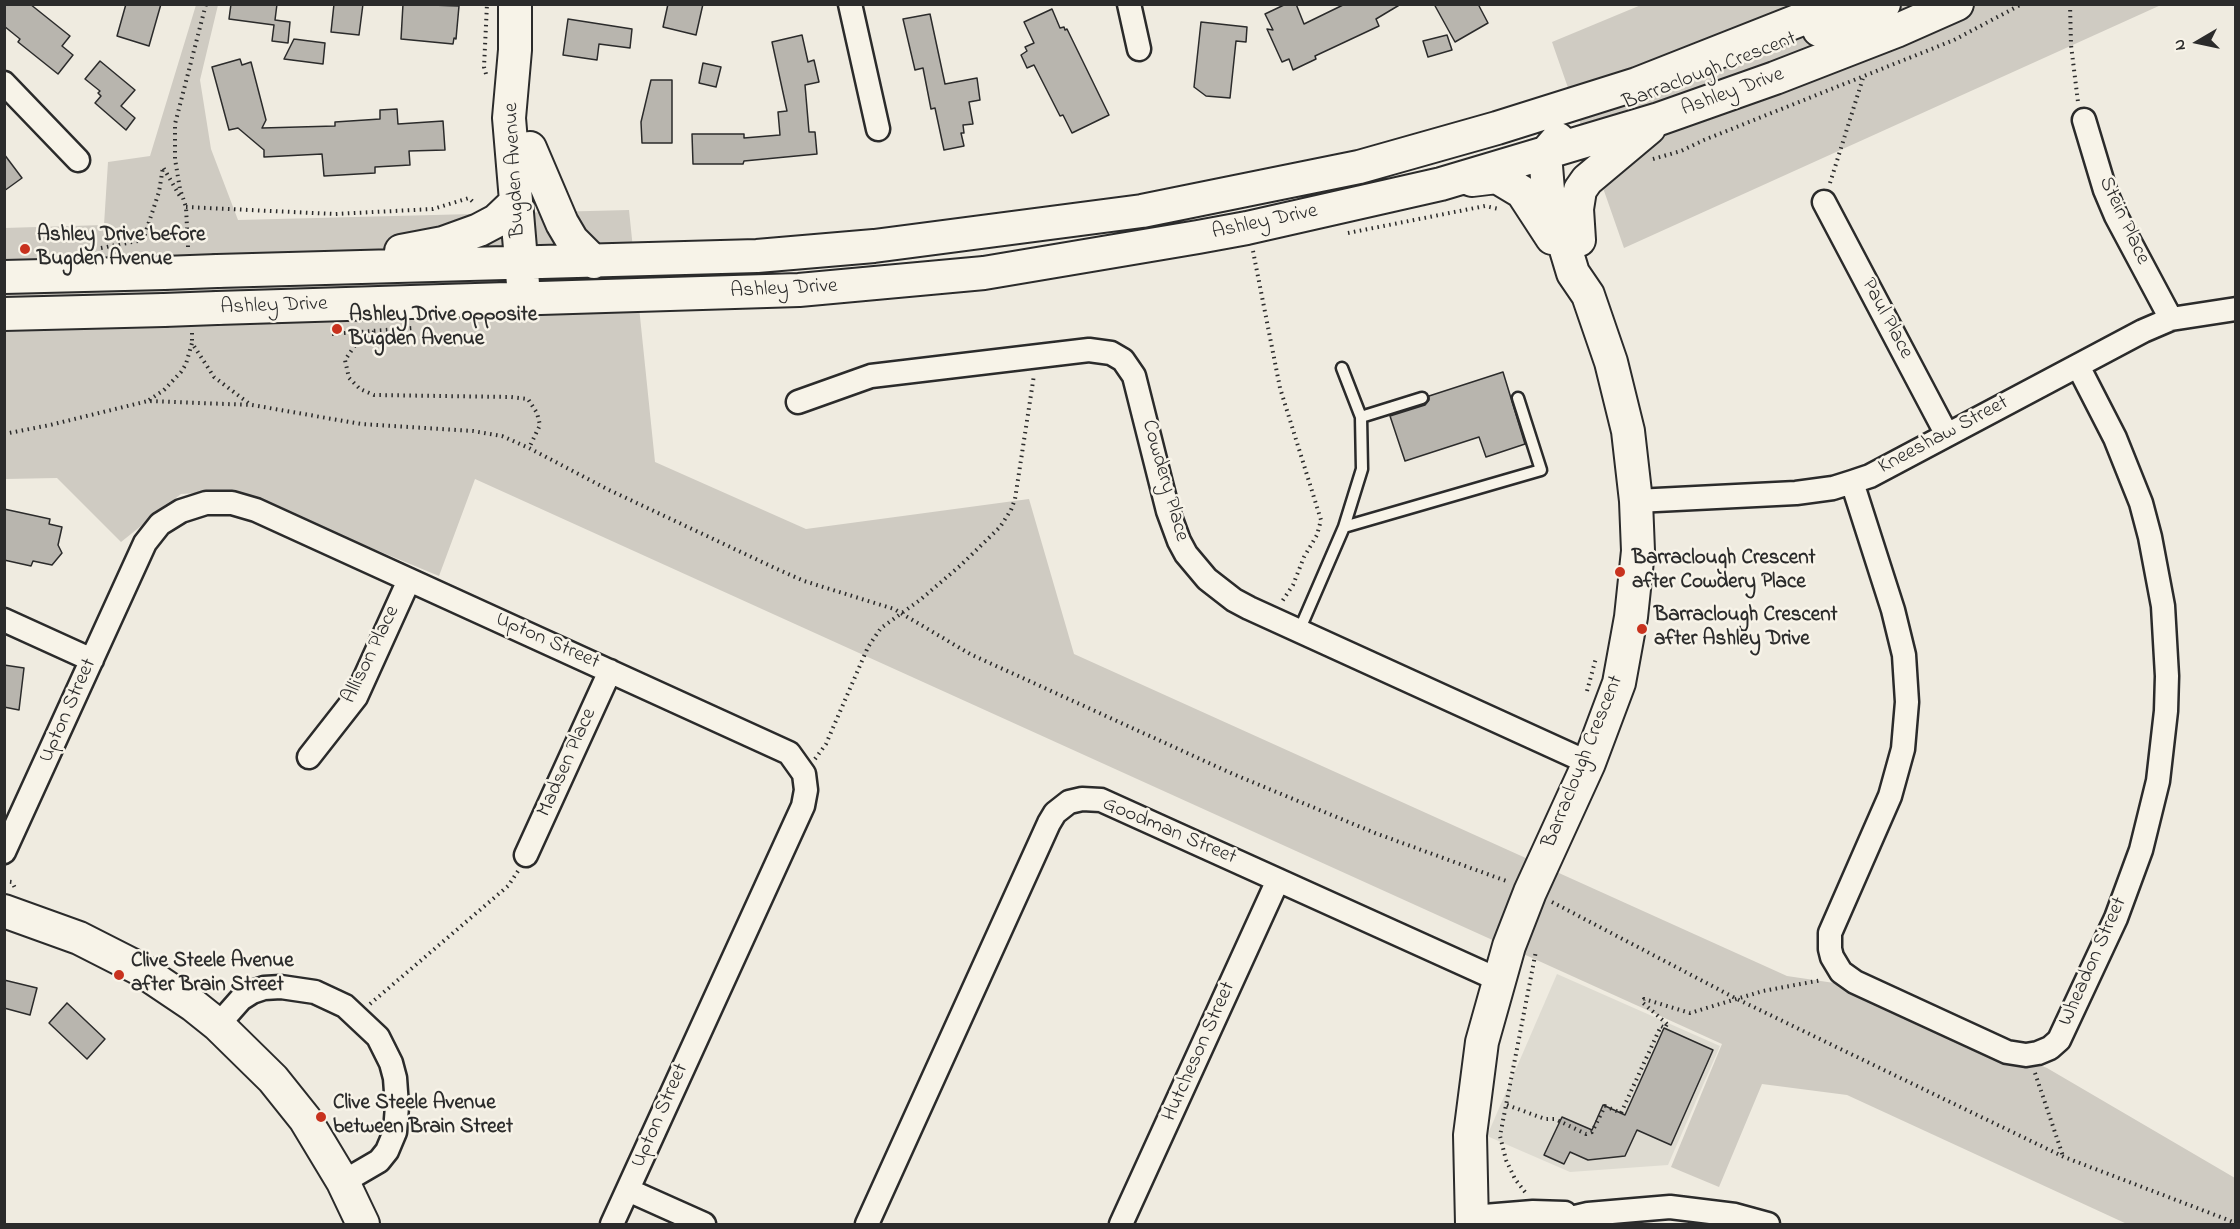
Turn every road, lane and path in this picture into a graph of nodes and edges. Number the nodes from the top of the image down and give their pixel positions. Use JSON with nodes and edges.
{"nodes":[{"id":1,"x":206,"y":4,"type":"edge"},
{"id":2,"x":487,"y":4,"type":"edge"},
{"id":3,"x":515,"y":4,"type":"edge"},
{"id":4,"x":850,"y":4,"type":"edge"},
{"id":5,"x":1129,"y":4,"type":"edge"},
{"id":6,"x":1840,"y":4,"type":"edge"},
{"id":7,"x":1884,"y":4,"type":"edge"},
{"id":8,"x":1957,"y":4,"type":"edge"},
{"id":9,"x":2022,"y":4,"type":"edge"},
{"id":10,"x":2070,"y":4,"type":"edge"},
{"id":11,"x":1139,"y":49,"type":"dead end"},
{"id":12,"x":514,"y":50,"type":"junction"},
{"id":13,"x":487,"y":77,"type":"dead end"},
{"id":14,"x":1863,"y":78,"type":"junction"},
{"id":15,"x":4,"y":83,"type":"edge"},
{"id":16,"x":1659,"y":119,"type":"junction"},
{"id":17,"x":2084,"y":120,"type":"joint"},
{"id":18,"x":878,"y":129,"type":"dead end"},
{"id":19,"x":530,"y":148,"type":"junction"},
{"id":20,"x":1545,"y":154,"type":"junction"},
{"id":21,"x":78,"y":160,"type":"dead end"},
{"id":22,"x":1643,"y":164,"type":"dead end"},
{"id":23,"x":1441,"y":184,"type":"junction"},
{"id":24,"x":516,"y":202,"type":"junction"},
{"id":25,"x":1824,"y":202,"type":"joint"},
{"id":26,"x":186,"y":207,"type":"junction"},
{"id":27,"x":481,"y":211,"type":"dead end"},
{"id":28,"x":1142,"y":212,"type":"junction"},
{"id":29,"x":1247,"y":228,"type":"junction"},
{"id":30,"x":1579,"y":240,"type":"junction"},
{"id":31,"x":91,"y":248,"type":"dead end"},
{"id":32,"x":594,"y":262,"type":"junction"},
{"id":33,"x":531,"y":264,"type":"junction"},
{"id":34,"x":267,"y":270,"type":"junction"},
{"id":35,"x":4,"y":277,"type":"edge"},
{"id":36,"x":1580,"y":284,"type":"junction"},
{"id":37,"x":534,"y":300,"type":"junction"},
{"id":38,"x":2235,"y":309,"type":"edge"},
{"id":39,"x":4,"y":314,"type":"edge"},
{"id":40,"x":2171,"y":319,"type":"junction"},
{"id":41,"x":332,"y":334,"type":"dead end"},
{"id":42,"x":1032,"y":357,"type":"junction"},
{"id":43,"x":2078,"y":366,"type":"junction"},
{"id":44,"x":1342,"y":368,"type":"dead end"},
{"id":45,"x":1422,"y":398,"type":"dead end"},
{"id":46,"x":1518,"y":398,"type":"dead end"},
{"id":47,"x":148,"y":401,"type":"junction"},
{"id":48,"x":798,"y":402,"type":"dead end"},
{"id":49,"x":252,"y":405,"type":"junction"},
{"id":50,"x":1361,"y":417,"type":"junction"},
{"id":51,"x":4,"y":434,"type":"edge"},
{"id":52,"x":1947,"y":435,"type":"junction"},
{"id":53,"x":529,"y":448,"type":"junction"},
{"id":54,"x":1852,"y":482,"type":"junction"},
{"id":55,"x":1636,"y":501,"type":"junction"},
{"id":56,"x":1344,"y":527,"type":"junction"},
{"id":57,"x":409,"y":580,"type":"junction"},
{"id":58,"x":902,"y":614,"type":"junction"},
{"id":59,"x":1271,"y":619,"type":"junction"},
{"id":60,"x":4,"y":620,"type":"edge"},
{"id":61,"x":1299,"y":631,"type":"junction"},
{"id":62,"x":92,"y":660,"type":"junction"},
{"id":63,"x":610,"y":671,"type":"junction"},
{"id":64,"x":309,"y":757,"type":"dead end"},
{"id":65,"x":1589,"y":763,"type":"junction"},
{"id":66,"x":800,"y":766,"type":"junction"},
{"id":67,"x":4,"y":852,"type":"edge"},
{"id":68,"x":526,"y":855,"type":"joint"},
{"id":69,"x":1278,"y":880,"type":"junction"},
{"id":70,"x":1508,"y":882,"type":"dead end"},
{"id":71,"x":4,"y":911,"type":"edge"},
{"id":72,"x":1548,"y":913,"type":"dead end"},
{"id":73,"x":1538,"y":942,"type":"dead end"},
{"id":74,"x":1841,"y":972,"type":"junction"},
{"id":75,"x":1499,"y":980,"type":"junction"},
{"id":76,"x":1737,"y":999,"type":"junction"},
{"id":77,"x":355,"y":1014,"type":"junction"},
{"id":78,"x":218,"y":1025,"type":"junction"},
{"id":79,"x":2030,"y":1055,"type":"junction"},
{"id":80,"x":1506,"y":1105,"type":"junction"},
{"id":81,"x":2064,"y":1157,"type":"junction"},
{"id":82,"x":343,"y":1182,"type":"junction"},
{"id":83,"x":628,"y":1190,"type":"junction"},
{"id":84,"x":1531,"y":1200,"type":"dead end"},
{"id":85,"x":1588,"y":1214,"type":"junction"},
{"id":86,"x":1472,"y":1221,"type":"edge"},
{"id":87,"x":2235,"y":1223,"type":"edge"},
{"id":88,"x":363,"y":1224,"type":"edge"},
{"id":89,"x":612,"y":1224,"type":"edge"},
{"id":90,"x":704,"y":1224,"type":"edge"},
{"id":91,"x":867,"y":1224,"type":"edge"},
{"id":92,"x":1121,"y":1224,"type":"edge"},
{"id":93,"x":1546,"y":1224,"type":"edge"},
{"id":94,"x":1768,"y":1224,"type":"edge"}],
"edges":[{"from":1,"to":26,"type":"path"},
{"from":2,"to":13,"type":"path"},
{"from":3,"to":12,"type":"main road","name":"Bugden Avenue"},
{"from":4,"to":18,"type":"street"},
{"from":5,"to":11,"type":"street"},
{"from":6,"to":28,"type":"main road","name":"Ashley Drive"},
{"from":7,"to":20,"type":"main road","name":"Barraclough Crescent"},
{"from":8,"to":16,"type":"main road","name":"Ashley Drive"},
{"from":9,"to":14,"type":"path"},
{"from":10,"to":17,"type":"path"},
{"from":12,"to":19,"type":"main road"},
{"from":12,"to":24,"type":"main road","name":"Bugden Avenue"},
{"from":14,"to":22,"type":"path"},
{"from":14,"to":25,"type":"path"},
{"from":15,"to":21,"type":"street"},
{"from":16,"to":20,"type":"main road","name":"Ashley Drive"},
{"from":16,"to":30,"type":"main road"},
{"from":17,"to":40,"type":"street","name":"Stein Place"},
{"from":19,"to":32,"type":"main road"},
{"from":19,"to":33,"type":"main road"},
{"from":20,"to":23,"type":"main road","name":"Ashley Drive"},
{"from":20,"to":28,"type":"main road"},
{"from":20,"to":30,"type":"main road","name":"Barraclough Crescent"},
{"from":20,"to":36,"type":"main road","name":"Barraclough Crescent"},
{"from":23,"to":29,"type":"main road","name":"Ashley Drive"},
{"from":23,"to":36,"type":"main road"},
{"from":24,"to":33,"type":"main road","name":"Bugden Avenue"},
{"from":24,"to":34,"type":"main road"},
{"from":25,"to":52,"type":"street","name":"Paul Place"},
{"from":26,"to":27,"type":"path"},
{"from":26,"to":31,"type":"path"},
{"from":28,"to":32,"type":"main road","name":"Ashley Drive"},
{"from":29,"to":37,"type":"main road","name":"Ashley Drive"},
{"from":29,"to":59,"type":"path"},
{"from":30,"to":36,"type":"main road","name":"Barraclough Crescent"},
{"from":32,"to":33,"type":"main road","name":"Ashley Drive"},
{"from":33,"to":34,"type":"main road","name":"Ashley Drive"},
{"from":33,"to":37,"type":"main road","name":"Bugden Avenue"},
{"from":34,"to":35,"type":"main road","name":"Ashley Drive","bridge":true},
{"from":36,"to":55,"type":"main road","name":"Barraclough Crescent"},
{"from":37,"to":39,"type":"main road","name":"Ashley Drive","bridge":true},
{"from":38,"to":40,"type":"street","name":"Kneeshaw Street"},
{"from":40,"to":43,"type":"street","name":"Kneeshaw Street"},
{"from":41,"to":53,"type":"path"},
{"from":42,"to":48,"type":"street","name":"Cowdery Place"},
{"from":42,"to":58,"type":"path"},
{"from":42,"to":59,"type":"street","name":"Cowdery Place"},
{"from":43,"to":52,"type":"street","name":"Kneeshaw Street"},
{"from":43,"to":79,"type":"street","name":"Wheadon Street"},
{"from":44,"to":50,"type":"lane"},
{"from":45,"to":50,"type":"lane"},
{"from":46,"to":56,"type":"lane"},
{"from":47,"to":49,"type":"path"},
{"from":47,"to":49,"type":"path"},
{"from":47,"to":51,"type":"path"},
{"from":49,"to":53,"type":"path"},
{"from":50,"to":56,"type":"lane"},
{"from":52,"to":54,"type":"street","name":"Kneeshaw Street"},
{"from":53,"to":58,"type":"path"},
{"from":54,"to":55,"type":"street","name":"Kneeshaw Street"},
{"from":54,"to":74,"type":"street"},
{"from":55,"to":65,"type":"main road","name":"Barraclough Crescent"},
{"from":56,"to":61,"type":"lane"},
{"from":57,"to":62,"type":"street","name":"Upton Street"},
{"from":57,"to":63,"type":"street","name":"Upton Street"},
{"from":57,"to":64,"type":"street","name":"Allison Place"},
{"from":58,"to":66,"type":"path"},
{"from":58,"to":70,"type":"path"},
{"from":59,"to":61,"type":"street","name":"Cowdery Place"},
{"from":60,"to":62,"type":"street"},
{"from":61,"to":65,"type":"street","name":"Cowdery Place"},
{"from":62,"to":67,"type":"street","name":"Upton Street"},
{"from":63,"to":66,"type":"street","name":"Upton Street"},
{"from":63,"to":68,"type":"street","name":"Madsen Place"},
{"from":65,"to":75,"type":"main road","name":"Barraclough Crescent"},
{"from":66,"to":83,"type":"street","name":"Upton Street"},
{"from":68,"to":77,"type":"path"},
{"from":69,"to":75,"type":"street","name":"Goodman Street"},
{"from":69,"to":91,"type":"street","name":"Goodman Street"},
{"from":69,"to":92,"type":"street","name":"Hutcheson Street"},
{"from":71,"to":78,"type":"main road"},
{"from":72,"to":76,"type":"path"},
{"from":73,"to":80,"type":"path"},
{"from":74,"to":76,"type":"path"},
{"from":74,"to":79,"type":"street"},
{"from":75,"to":86,"type":"main road","name":"Barraclough Crescent"},
{"from":76,"to":80,"type":"path"},
{"from":76,"to":81,"type":"path"},
{"from":77,"to":78,"type":"street"},
{"from":77,"to":82,"type":"street"},
{"from":78,"to":82,"type":"main road"},
{"from":79,"to":81,"type":"path"},
{"from":80,"to":84,"type":"path"},
{"from":81,"to":87,"type":"path"},
{"from":82,"to":88,"type":"main road"},
{"from":83,"to":89,"type":"street","name":"Upton Street"},
{"from":83,"to":90,"type":"street"},
{"from":85,"to":86,"type":"street"},
{"from":85,"to":93,"type":"street"},
{"from":85,"to":94,"type":"street"}]}
